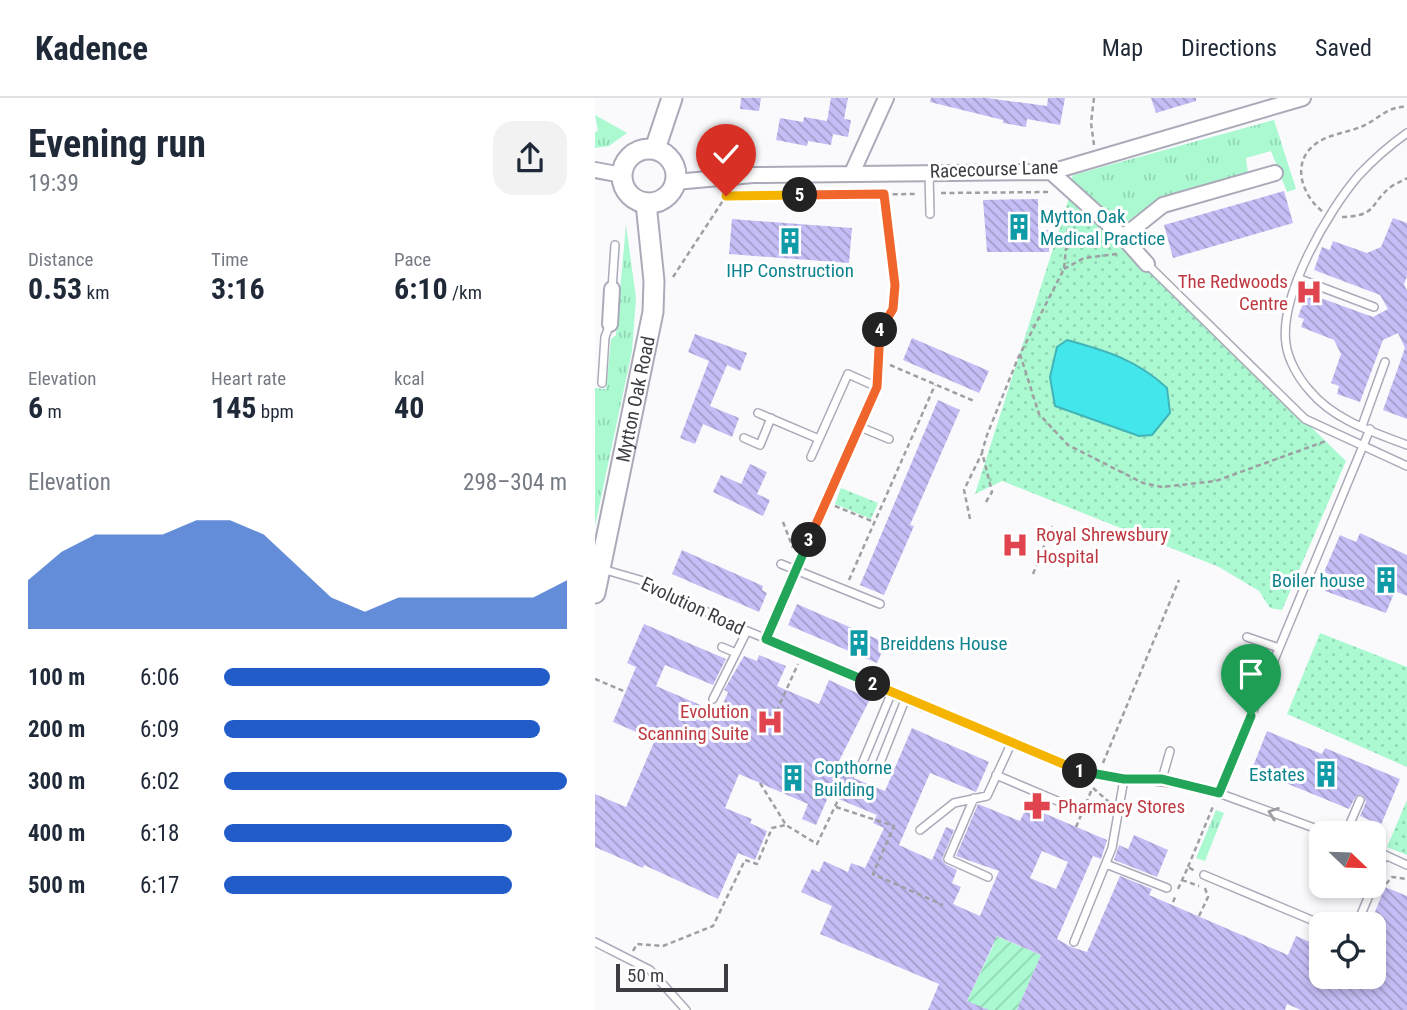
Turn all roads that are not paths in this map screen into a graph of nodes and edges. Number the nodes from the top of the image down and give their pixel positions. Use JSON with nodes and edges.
{"nodes":[{"id":1,"x":672,"y":98,"type":"edge"},
{"id":2,"x":886,"y":98,"type":"edge"},
{"id":3,"x":1303,"y":98,"type":"edge"},
{"id":4,"x":1407,"y":133,"type":"edge"},
{"id":5,"x":655,"y":149,"type":"junction"},
{"id":6,"x":595,"y":170,"type":"edge"},
{"id":7,"x":929,"y":171,"type":"junction"},
{"id":8,"x":1051,"y":172,"type":"junction"},
{"id":9,"x":852,"y":173,"type":"junction"},
{"id":10,"x":1275,"y":173,"type":"dead end"},
{"id":11,"x":622,"y":176,"type":"junction"},
{"id":12,"x":675,"y":181,"type":"junction"},
{"id":13,"x":646,"y":204,"type":"junction"},
{"id":14,"x":930,"y":214,"type":"dead end"},
{"id":15,"x":1123,"y":237,"type":"junction"},
{"id":16,"x":615,"y":245,"type":"dead end"},
{"id":17,"x":1147,"y":264,"type":"joint"},
{"id":18,"x":1300,"y":279,"type":"junction"},
{"id":19,"x":613,"y":289,"type":"joint"},
{"id":20,"x":595,"y":304,"type":"edge"},
{"id":21,"x":611,"y":305,"type":"junction"},
{"id":22,"x":1374,"y":307,"type":"dead end"},
{"id":23,"x":610,"y":324,"type":"joint"},
{"id":24,"x":880,"y":328,"type":"road end"},
{"id":25,"x":1385,"y":362,"type":"dead end"},
{"id":26,"x":602,"y":383,"type":"dead end"},
{"id":27,"x":877,"y":387,"type":"junction"},
{"id":28,"x":758,"y":413,"type":"dead end"},
{"id":29,"x":771,"y":418,"type":"junction"},
{"id":30,"x":860,"y":427,"type":"junction"},
{"id":31,"x":1366,"y":427,"type":"junction"},
{"id":32,"x":744,"y":438,"type":"dead end"},
{"id":33,"x":819,"y":439,"type":"junction"},
{"id":34,"x":889,"y":439,"type":"dead end"},
{"id":35,"x":1407,"y":444,"type":"edge"},
{"id":36,"x":1363,"y":446,"type":"junction"},
{"id":37,"x":811,"y":457,"type":"dead end"},
{"id":38,"x":1407,"y":466,"type":"edge"},
{"id":39,"x":781,"y":564,"type":"dead end"},
{"id":40,"x":798,"y":566,"type":"junction"},
{"id":41,"x":601,"y":568,"type":"junction"},
{"id":42,"x":595,"y":593,"type":"edge"},
{"id":43,"x":880,"y":604,"type":"dead end"},
{"id":44,"x":747,"y":631,"type":"junction"},
{"id":45,"x":1247,"y":637,"type":"dead end"},
{"id":46,"x":766,"y":639,"type":"junction"},
{"id":47,"x":722,"y":647,"type":"dead end"},
{"id":48,"x":1279,"y":648,"type":"junction"},
{"id":49,"x":736,"y":653,"type":"junction"},
{"id":50,"x":891,"y":694,"type":"junction"},
{"id":51,"x":713,"y":699,"type":"dead end"},
{"id":52,"x":905,"y":700,"type":"junction"},
{"id":53,"x":1011,"y":744,"type":"junction"},
{"id":54,"x":1170,"y":751,"type":"dead end"},
{"id":55,"x":996,"y":775,"type":"junction"},
{"id":56,"x":1124,"y":779,"type":"junction"},
{"id":57,"x":1162,"y":779,"type":"junction"},
{"id":58,"x":1221,"y":794,"type":"junction"},
{"id":59,"x":974,"y":798,"type":"junction"},
{"id":60,"x":1360,"y":800,"type":"dead end"},
{"id":61,"x":1067,"y":805,"type":"dead end"},
{"id":62,"x":1351,"y":821,"type":"edge"},
{"id":63,"x":1309,"y":826,"type":"edge"},
{"id":64,"x":920,"y":830,"type":"dead end"},
{"id":65,"x":1386,"y":855,"type":"edge"},
{"id":66,"x":1106,"y":864,"type":"junction"},
{"id":67,"x":1407,"y":865,"type":"edge"},
{"id":68,"x":1205,"y":875,"type":"road end"},
{"id":69,"x":988,"y":877,"type":"dead end"},
{"id":70,"x":1167,"y":888,"type":"dead end"},
{"id":71,"x":1309,"y":919,"type":"edge"},
{"id":72,"x":595,"y":942,"type":"edge"},
{"id":73,"x":1074,"y":942,"type":"dead end"},
{"id":74,"x":686,"y":1010,"type":"edge"}],
"edges":[{"from":1,"to":5,"type":"main road"},
{"from":2,"to":9,"type":"street"},
{"from":3,"to":8,"type":"street","name":"Racecourse Lane"},
{"from":4,"to":18,"type":"lane"},
{"from":5,"to":11,"type":"main road"},
{"from":5,"to":12,"type":"main road"},
{"from":6,"to":11,"type":"street"},
{"from":7,"to":8,"type":"street","name":"Racecourse Lane"},
{"from":7,"to":9,"type":"street","name":"Racecourse Lane"},
{"from":7,"to":14,"type":"lane"},
{"from":8,"to":15,"type":"street"},
{"from":9,"to":12,"type":"street","name":"Racecourse Lane"},
{"from":10,"to":15,"type":"street"},
{"from":11,"to":13,"type":"main road"},
{"from":12,"to":13,"type":"main road"},
{"from":13,"to":41,"type":"main road","name":"Mytton Oak Road"},
{"from":15,"to":17,"type":"street"},
{"from":16,"to":19,"type":"lane"},
{"from":17,"to":36,"type":"lane"},
{"from":18,"to":22,"type":"lane"},
{"from":18,"to":31,"type":"lane"},
{"from":19,"to":21,"type":"street"},
{"from":20,"to":21,"type":"street"},
{"from":21,"to":23,"type":"street"},
{"from":23,"to":26,"type":"lane"},
{"from":24,"to":27,"type":"lane"},
{"from":25,"to":31,"type":"lane"},
{"from":27,"to":30,"type":"lane"},
{"from":27,"to":33,"type":"lane"},
{"from":28,"to":29,"type":"lane"},
{"from":29,"to":32,"type":"lane"},
{"from":29,"to":33,"type":"lane"},
{"from":30,"to":34,"type":"lane"},
{"from":30,"to":40,"type":"lane"},
{"from":31,"to":35,"type":"lane"},
{"from":31,"to":36,"type":"lane"},
{"from":33,"to":37,"type":"lane"},
{"from":36,"to":38,"type":"lane"},
{"from":36,"to":48,"type":"lane"},
{"from":39,"to":40,"type":"lane"},
{"from":40,"to":43,"type":"lane"},
{"from":40,"to":46,"type":"lane"},
{"from":41,"to":42,"type":"main road","name":"Mytton Oak Road"},
{"from":41,"to":44,"type":"lane","name":"Evolution Road"},
{"from":44,"to":46,"type":"lane","name":"Evolution Road"},
{"from":44,"to":49,"type":"lane"},
{"from":45,"to":48,"type":"lane"},
{"from":46,"to":50,"type":"lane","name":"Evolution Road"},
{"from":47,"to":49,"type":"lane"},
{"from":48,"to":58,"type":"lane"},
{"from":49,"to":51,"type":"lane"},
{"from":50,"to":52,"type":"lane","name":"Evolution Road"},
{"from":50,"to":52,"type":"lane"},
{"from":52,"to":53,"type":"lane","name":"Evolution Road"},
{"from":53,"to":55,"type":"lane"},
{"from":53,"to":56,"type":"lane","name":"Evolution Road"},
{"from":54,"to":57,"type":"lane"},
{"from":55,"to":59,"type":"lane"},
{"from":55,"to":61,"type":"lane"},
{"from":56,"to":57,"type":"lane","name":"Evolution Road"},
{"from":56,"to":66,"type":"lane"},
{"from":57,"to":58,"type":"lane","name":"Evolution Road"},
{"from":63,"to":58,"type":"lane","name":"Evolution Road","one_way":true},
{"from":59,"to":64,"type":"lane"},
{"from":59,"to":69,"type":"lane"},
{"from":60,"to":62,"type":"lane"},
{"from":65,"to":67,"type":"lane"},
{"from":66,"to":70,"type":"lane"},
{"from":66,"to":73,"type":"lane"},
{"from":68,"to":71,"type":"lane"},
{"from":72,"to":74,"type":"lane"}]}
